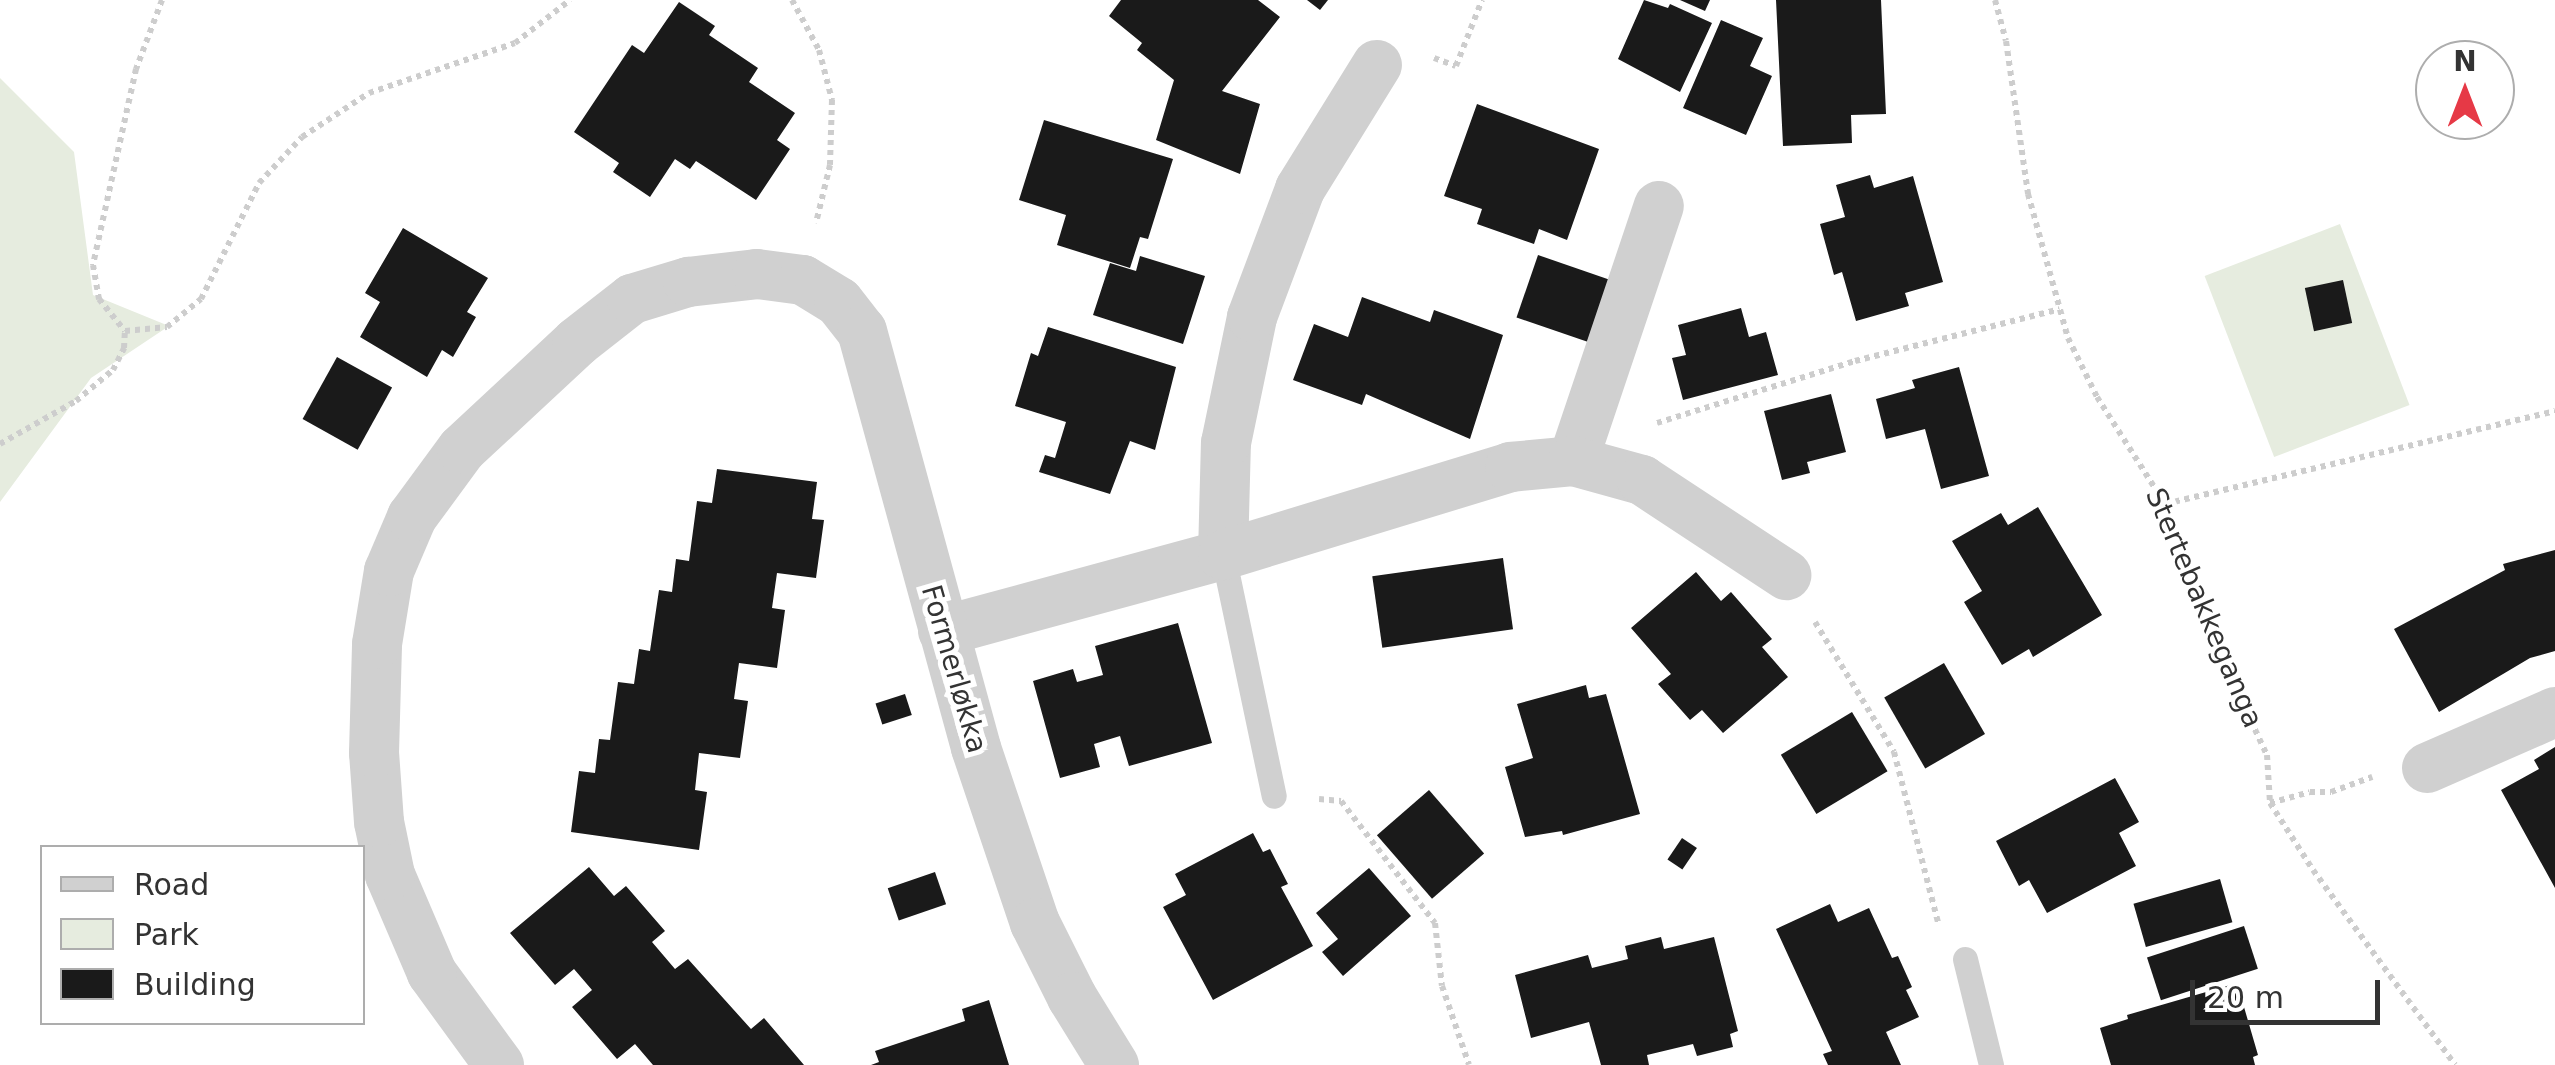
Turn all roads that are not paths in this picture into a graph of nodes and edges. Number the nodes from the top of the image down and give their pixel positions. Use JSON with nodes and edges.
{"nodes":[{"id":1,"x":1377,"y":65,"type":"road end"},
{"id":2,"x":1659,"y":206,"type":"dead end"},
{"id":3,"x":1573,"y":460,"type":"junction"},
{"id":4,"x":1223,"y":555,"type":"junction"},
{"id":5,"x":1786,"y":575,"type":"road end"},
{"id":6,"x":943,"y":631,"type":"junction"},
{"id":7,"x":2555,"y":712,"type":"edge"},
{"id":8,"x":2427,"y":768,"type":"road end"},
{"id":9,"x":1274,"y":796,"type":"road end"},
{"id":10,"x":1965,"y":959,"type":"road end"},
{"id":11,"x":500,"y":1065,"type":"edge"},
{"id":12,"x":1114,"y":1065,"type":"edge"},
{"id":13,"x":1992,"y":1065,"type":"edge"}],
"edges":[{"from":1,"to":4,"type":"street"},
{"from":2,"to":3,"type":"street"},
{"from":3,"to":4,"type":"street"},
{"from":3,"to":5,"type":"street"},
{"from":4,"to":6,"type":"street"},
{"from":4,"to":9,"type":"lane"},
{"from":6,"to":11,"type":"street","name":"Formerløkka"},
{"from":6,"to":12,"type":"street","name":"Formerløkka"},
{"from":7,"to":8,"type":"street"},
{"from":10,"to":13,"type":"lane"}]}
